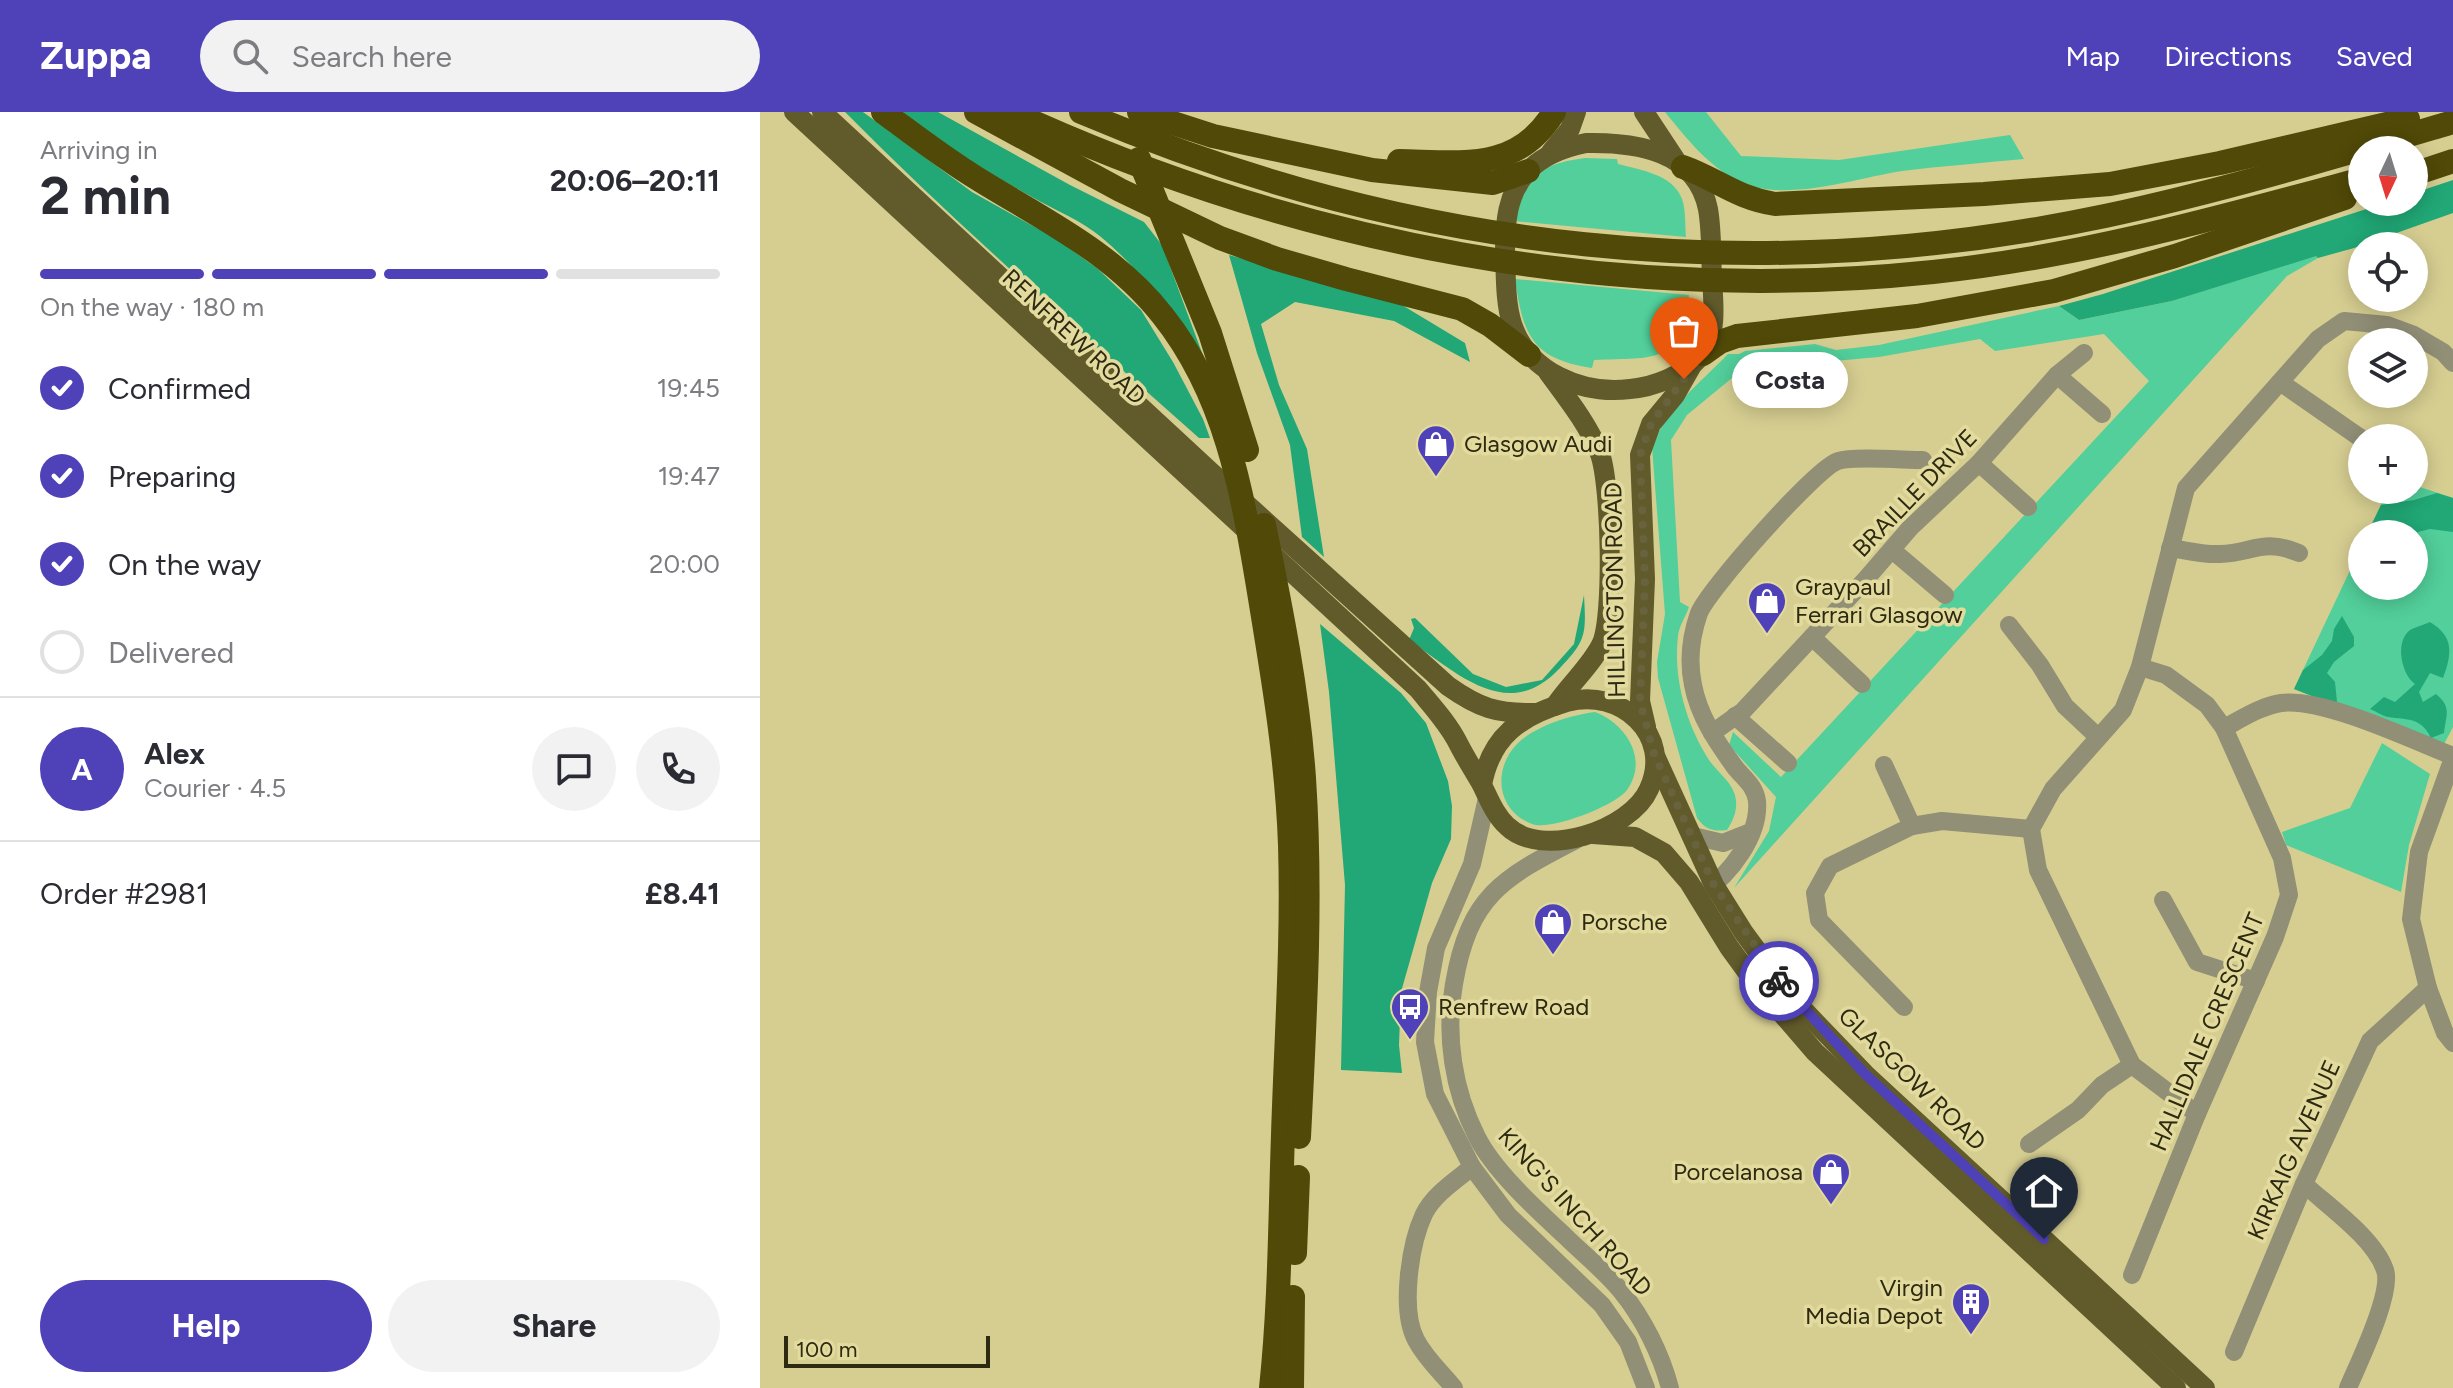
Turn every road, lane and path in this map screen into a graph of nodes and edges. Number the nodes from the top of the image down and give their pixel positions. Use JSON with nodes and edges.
{"nodes":[{"id":1,"x":794,"y":112,"type":"edge"},
{"id":2,"x":822,"y":112,"type":"edge"},
{"id":3,"x":883,"y":112,"type":"edge"},
{"id":4,"x":976,"y":112,"type":"edge"},
{"id":5,"x":1011,"y":112,"type":"edge"},
{"id":6,"x":1120,"y":112,"type":"edge"},
{"id":7,"x":1139,"y":112,"type":"edge"},
{"id":8,"x":1554,"y":112,"type":"edge"},
{"id":9,"x":1576,"y":112,"type":"edge"},
{"id":10,"x":1644,"y":112,"type":"edge"},
{"id":11,"x":2432,"y":112,"type":"edge"},
{"id":12,"x":1087,"y":114,"type":"edge"},
{"id":13,"x":2453,"y":122,"type":"edge"},
{"id":14,"x":2453,"y":154,"type":"edge"},
{"id":15,"x":1309,"y":156,"type":"junction"},
{"id":16,"x":2428,"y":161,"type":"edge"},
{"id":17,"x":2453,"y":161,"type":"edge"},
{"id":18,"x":1680,"y":164,"type":"junction"},
{"id":19,"x":1537,"y":165,"type":"junction"},
{"id":20,"x":2428,"y":169,"type":"edge"},
{"id":21,"x":2348,"y":183,"type":"edge"},
{"id":22,"x":2348,"y":197,"type":"edge"},
{"id":23,"x":2450,"y":352,"type":"edge"},
{"id":24,"x":2084,"y":353,"type":"dead end"},
{"id":25,"x":1698,"y":359,"type":"junction"},
{"id":26,"x":1537,"y":362,"type":"junction"},
{"id":27,"x":2057,"y":375,"type":"junction"},
{"id":28,"x":2280,"y":382,"type":"junction"},
{"id":29,"x":2102,"y":414,"type":"dead end"},
{"id":30,"x":2348,"y":429,"type":"edge"},
{"id":31,"x":1923,"y":460,"type":"dead end"},
{"id":32,"x":1979,"y":463,"type":"junction"},
{"id":33,"x":2028,"y":507,"type":"dead end"},
{"id":34,"x":2170,"y":548,"type":"junction"},
{"id":35,"x":1892,"y":550,"type":"junction"},
{"id":36,"x":2299,"y":553,"type":"dead end"},
{"id":37,"x":1945,"y":595,"type":"dead end"},
{"id":38,"x":2009,"y":625,"type":"dead end"},
{"id":39,"x":1812,"y":637,"type":"junction"},
{"id":40,"x":2140,"y":667,"type":"junction"},
{"id":41,"x":1862,"y":684,"type":"dead end"},
{"id":42,"x":1546,"y":710,"type":"junction"},
{"id":43,"x":1735,"y":716,"type":"junction"},
{"id":44,"x":2224,"y":728,"type":"junction"},
{"id":45,"x":1712,"y":733,"type":"junction"},
{"id":46,"x":1648,"y":734,"type":"junction"},
{"id":47,"x":2098,"y":737,"type":"junction"},
{"id":48,"x":1654,"y":754,"type":"junction"},
{"id":49,"x":2453,"y":757,"type":"edge"},
{"id":50,"x":1788,"y":763,"type":"dead end"},
{"id":51,"x":1884,"y":765,"type":"dead end"},
{"id":52,"x":1484,"y":792,"type":"junction"},
{"id":53,"x":1912,"y":826,"type":"junction"},
{"id":54,"x":2031,"y":829,"type":"junction"},
{"id":55,"x":1751,"y":832,"type":"junction"},
{"id":56,"x":1586,"y":836,"type":"junction"},
{"id":57,"x":1693,"y":836,"type":"junction"},
{"id":58,"x":1705,"y":890,"type":"junction"},
{"id":59,"x":2163,"y":900,"type":"dead end"},
{"id":60,"x":2256,"y":981,"type":"junction"},
{"id":61,"x":2428,"y":988,"type":"junction"},
{"id":62,"x":1904,"y":1007,"type":"dead end"},
{"id":63,"x":2453,"y":1043,"type":"edge"},
{"id":64,"x":2132,"y":1065,"type":"junction"},
{"id":65,"x":2197,"y":1114,"type":"junction"},
{"id":66,"x":2029,"y":1144,"type":"dead end"},
{"id":67,"x":1472,"y":1167,"type":"junction"},
{"id":68,"x":2304,"y":1184,"type":"junction"},
{"id":69,"x":2132,"y":1275,"type":"dead end"},
{"id":70,"x":2234,"y":1352,"type":"dead end"},
{"id":71,"x":1271,"y":1388,"type":"edge"},
{"id":72,"x":1292,"y":1388,"type":"edge"},
{"id":73,"x":1454,"y":1388,"type":"edge"},
{"id":74,"x":1646,"y":1388,"type":"edge"},
{"id":75,"x":1670,"y":1388,"type":"edge"},
{"id":76,"x":2176,"y":1388,"type":"edge"},
{"id":77,"x":2205,"y":1388,"type":"edge"},
{"id":78,"x":2348,"y":1388,"type":"edge"}],
"edges":[{"from":1,"to":52,"type":"main road","name":"RENFREW ROAD"},
{"from":2,"to":42,"type":"main road","name":"RENFREW ROAD"},
{"from":3,"to":71,"type":"highway"},
{"from":4,"to":26,"type":"highway"},
{"from":5,"to":21,"type":"highway"},
{"from":6,"to":72,"type":"highway"},
{"from":7,"to":15,"type":"highway"},
{"from":8,"to":15,"type":"highway"},
{"from":9,"to":19,"type":"main road"},
{"from":10,"to":18,"type":"main road"},
{"from":11,"to":18,"type":"highway"},
{"from":12,"to":13,"type":"highway"},
{"from":14,"to":16,"type":"highway"},
{"from":15,"to":19,"type":"highway"},
{"from":17,"to":20,"type":"highway"},
{"from":18,"to":19,"type":"main road"},
{"from":18,"to":25,"type":"main road"},
{"from":19,"to":26,"type":"main road"},
{"from":22,"to":25,"type":"highway"},
{"from":23,"to":28,"type":"street"},
{"from":24,"to":27,"type":"street","name":"BRAILLE DRIVE"},
{"from":25,"to":26,"type":"main road"},
{"from":25,"to":46,"type":"main road","name":"HILLINGTON ROAD"},
{"from":26,"to":42,"type":"main road","name":"HILLINGTON ROAD"},
{"from":27,"to":29,"type":"street"},
{"from":27,"to":32,"type":"street","name":"BRAILLE DRIVE"},
{"from":28,"to":30,"type":"street"},
{"from":28,"to":34,"type":"street"},
{"from":31,"to":45,"type":"street"},
{"from":32,"to":33,"type":"street"},
{"from":32,"to":35,"type":"street","name":"BRAILLE DRIVE"},
{"from":34,"to":36,"type":"street"},
{"from":34,"to":40,"type":"street"},
{"from":35,"to":37,"type":"street"},
{"from":35,"to":39,"type":"street","name":"BRAILLE DRIVE"},
{"from":38,"to":47,"type":"street"},
{"from":39,"to":41,"type":"street"},
{"from":39,"to":43,"type":"street","name":"BRAILLE DRIVE"},
{"from":40,"to":44,"type":"street","name":"HALLIDALE CRESCENT"},
{"from":40,"to":47,"type":"street"},
{"from":42,"to":46,"type":"main road"},
{"from":42,"to":52,"type":"main road"},
{"from":43,"to":45,"type":"street","name":"BRAILLE DRIVE"},
{"from":43,"to":50,"type":"street"},
{"from":44,"to":49,"type":"street"},
{"from":44,"to":60,"type":"street","name":"HALLIDALE CRESCENT"},
{"from":45,"to":55,"type":"street"},
{"from":46,"to":48,"type":"main road"},
{"from":47,"to":54,"type":"street"},
{"from":48,"to":56,"type":"main road"},
{"from":48,"to":57,"type":"main road","name":"GLASGOW ROAD"},
{"from":49,"to":61,"type":"street"},
{"from":51,"to":53,"type":"street"},
{"from":52,"to":56,"type":"main road"},
{"from":52,"to":67,"type":"street","name":"KING'S INCH ROAD"},
{"from":53,"to":54,"type":"street"},
{"from":53,"to":62,"type":"street"},
{"from":54,"to":64,"type":"street"},
{"from":55,"to":57,"type":"street"},
{"from":55,"to":58,"type":"street"},
{"from":56,"to":58,"type":"main road","name":"GLASGOW ROAD"},
{"from":56,"to":75,"type":"street","name":"KING'S INCH ROAD"},
{"from":57,"to":58,"type":"main road","name":"GLASGOW ROAD"},
{"from":58,"to":76,"type":"main road","name":"GLASGOW ROAD"},
{"from":58,"to":77,"type":"main road","name":"GLASGOW ROAD"},
{"from":59,"to":60,"type":"street"},
{"from":60,"to":65,"type":"street","name":"HALLIDALE CRESCENT"},
{"from":61,"to":63,"type":"street"},
{"from":61,"to":68,"type":"street","name":"KIRKAIG AVENUE"},
{"from":64,"to":65,"type":"street"},
{"from":64,"to":66,"type":"street"},
{"from":65,"to":69,"type":"street","name":"HALLIDALE CRESCENT"},
{"from":67,"to":73,"type":"street"},
{"from":67,"to":74,"type":"street","name":"KING'S INCH ROAD"},
{"from":68,"to":70,"type":"street","name":"KIRKAIG AVENUE"},
{"from":68,"to":78,"type":"street"}]}
